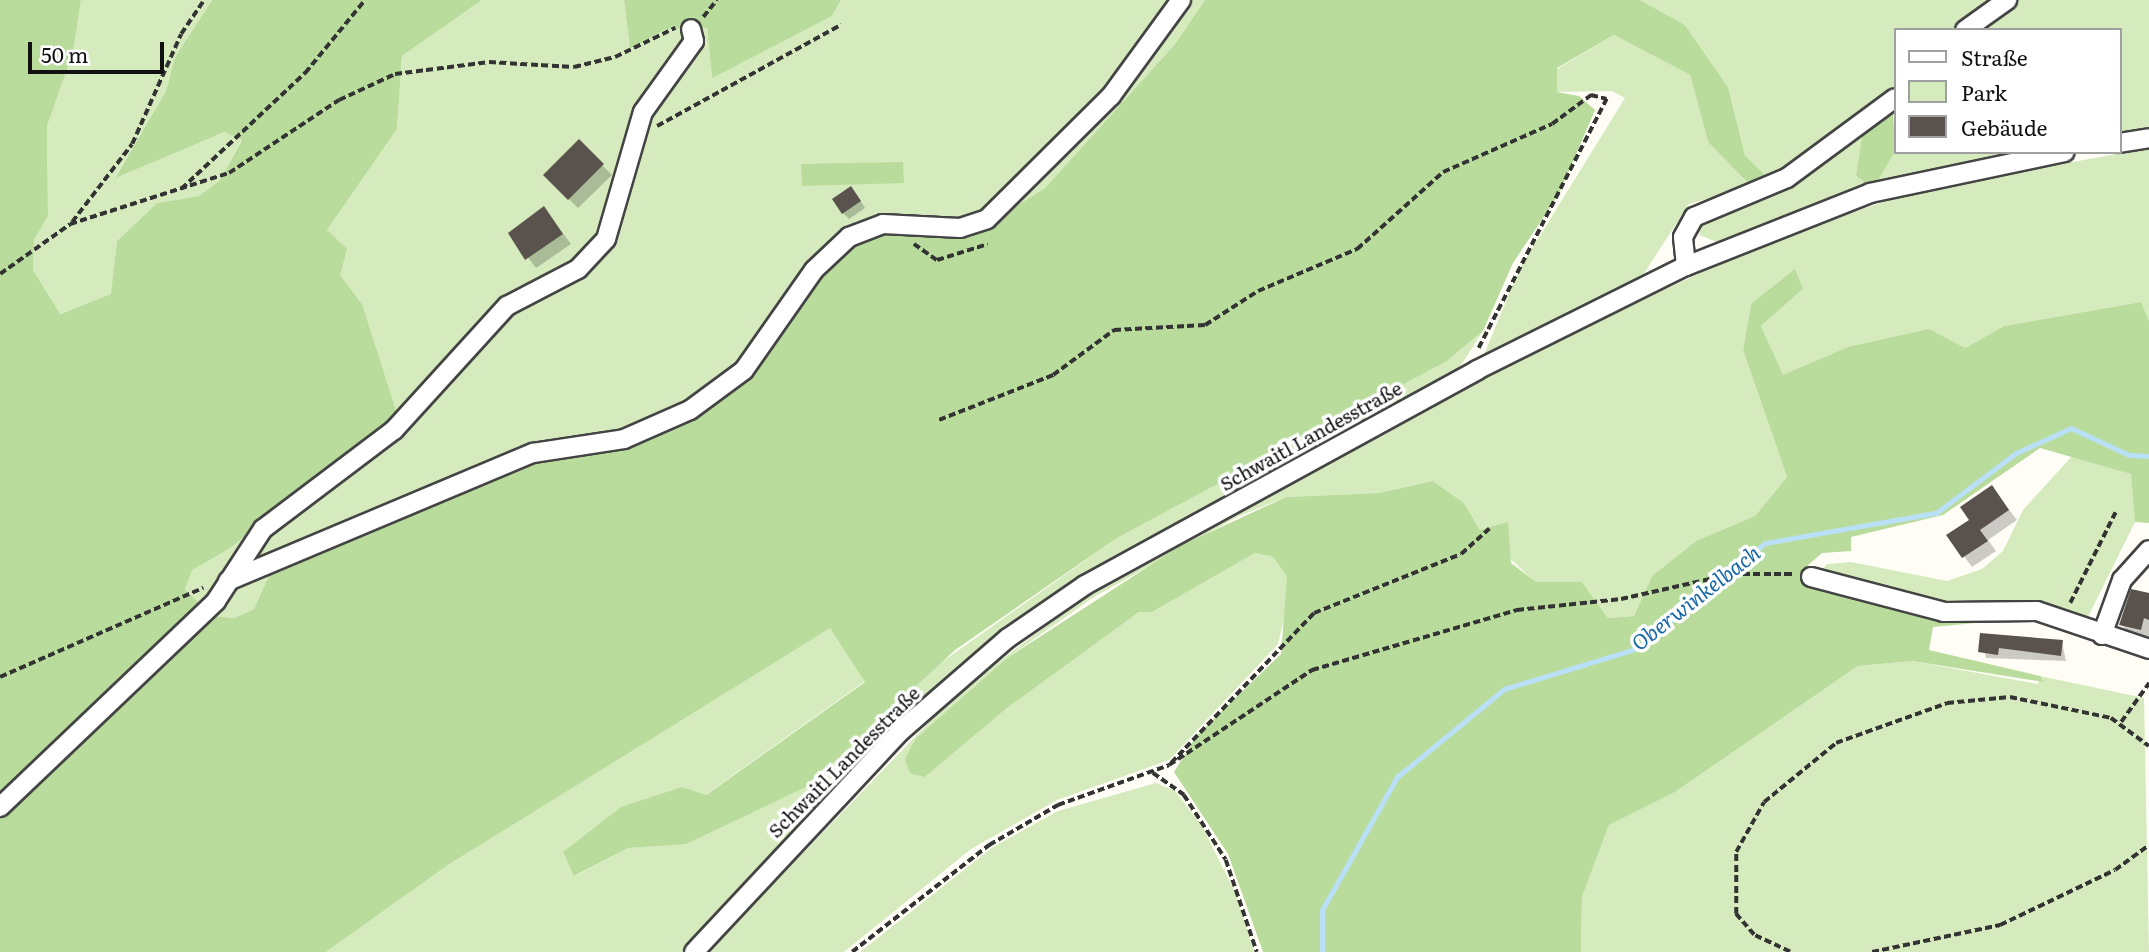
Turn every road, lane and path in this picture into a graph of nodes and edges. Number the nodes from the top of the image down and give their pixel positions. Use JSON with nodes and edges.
{"nodes":[{"id":1,"x":204,"y":0,"type":"edge"},
{"id":2,"x":365,"y":0,"type":"edge"},
{"id":3,"x":717,"y":0,"type":"edge"},
{"id":4,"x":1181,"y":0,"type":"edge"},
{"id":5,"x":2007,"y":0,"type":"edge"},
{"id":6,"x":841,"y":25,"type":"dead end"},
{"id":7,"x":1968,"y":28,"type":"edge"},
{"id":8,"x":691,"y":29,"type":"junction"},
{"id":9,"x":1894,"y":99,"type":"edge"},
{"id":10,"x":649,"y":136,"type":"dead end"},
{"id":11,"x":2149,"y":138,"type":"edge"},
{"id":12,"x":2121,"y":143,"type":"edge"},
{"id":13,"x":2055,"y":154,"type":"edge"},
{"id":14,"x":180,"y":190,"type":"junction"},
{"id":15,"x":70,"y":224,"type":"junction"},
{"id":16,"x":1686,"y":266,"type":"junction"},
{"id":17,"x":0,"y":274,"type":"edge"},
{"id":18,"x":1477,"y":370,"type":"junction"},
{"id":19,"x":939,"y":419,"type":"dead end"},
{"id":20,"x":2116,"y":511,"type":"dead end"},
{"id":21,"x":1489,"y":529,"type":"dead end"},
{"id":22,"x":2149,"y":550,"type":"edge"},
{"id":23,"x":1811,"y":576,"type":"joint"},
{"id":24,"x":228,"y":581,"type":"junction"},
{"id":25,"x":2067,"y":622,"type":"junction"},
{"id":26,"x":2102,"y":635,"type":"junction"},
{"id":27,"x":2149,"y":649,"type":"edge"},
{"id":28,"x":0,"y":677,"type":"edge"},
{"id":29,"x":2149,"y":683,"type":"edge"},
{"id":30,"x":2121,"y":722,"type":"junction"},
{"id":31,"x":2149,"y":746,"type":"edge"},
{"id":32,"x":1169,"y":765,"type":"junction"},
{"id":33,"x":1153,"y":773,"type":"junction"},
{"id":34,"x":0,"y":807,"type":"edge"},
{"id":35,"x":2149,"y":845,"type":"edge"},
{"id":36,"x":694,"y":952,"type":"edge"},
{"id":37,"x":852,"y":952,"type":"edge"},
{"id":38,"x":1257,"y":952,"type":"edge"},
{"id":39,"x":1790,"y":952,"type":"edge"},
{"id":40,"x":1872,"y":952,"type":"edge"}],
"edges":[{"from":1,"to":15,"type":"path"},
{"from":2,"to":14,"type":"path"},
{"from":3,"to":8,"type":"path"},
{"from":4,"to":24,"type":"street"},
{"from":5,"to":7,"type":"street"},
{"from":6,"to":10,"type":"path"},
{"from":8,"to":14,"type":"path"},
{"from":8,"to":24,"type":"street"},
{"from":9,"to":16,"type":"street"},
{"from":11,"to":12,"type":"street"},
{"from":13,"to":16,"type":"street","name":"Schwaitl Landesstraße"},
{"from":14,"to":15,"type":"path"},
{"from":15,"to":17,"type":"path"},
{"from":16,"to":18,"type":"street","name":"Schwaitl Landesstraße"},
{"from":18,"to":19,"type":"path"},
{"from":18,"to":36,"type":"street","name":"Schwaitl Landesstraße"},
{"from":20,"to":25,"type":"path"},
{"from":21,"to":32,"type":"path"},
{"from":22,"to":26,"type":"street"},
{"from":23,"to":25,"type":"street"},
{"from":23,"to":32,"type":"path"},
{"from":24,"to":28,"type":"path"},
{"from":24,"to":34,"type":"street"},
{"from":25,"to":26,"type":"street"},
{"from":26,"to":27,"type":"street"},
{"from":29,"to":30,"type":"path"},
{"from":30,"to":31,"type":"path"},
{"from":30,"to":39,"type":"path"},
{"from":32,"to":33,"type":"path"},
{"from":33,"to":37,"type":"path"},
{"from":33,"to":38,"type":"path"},
{"from":35,"to":40,"type":"path"}]}
